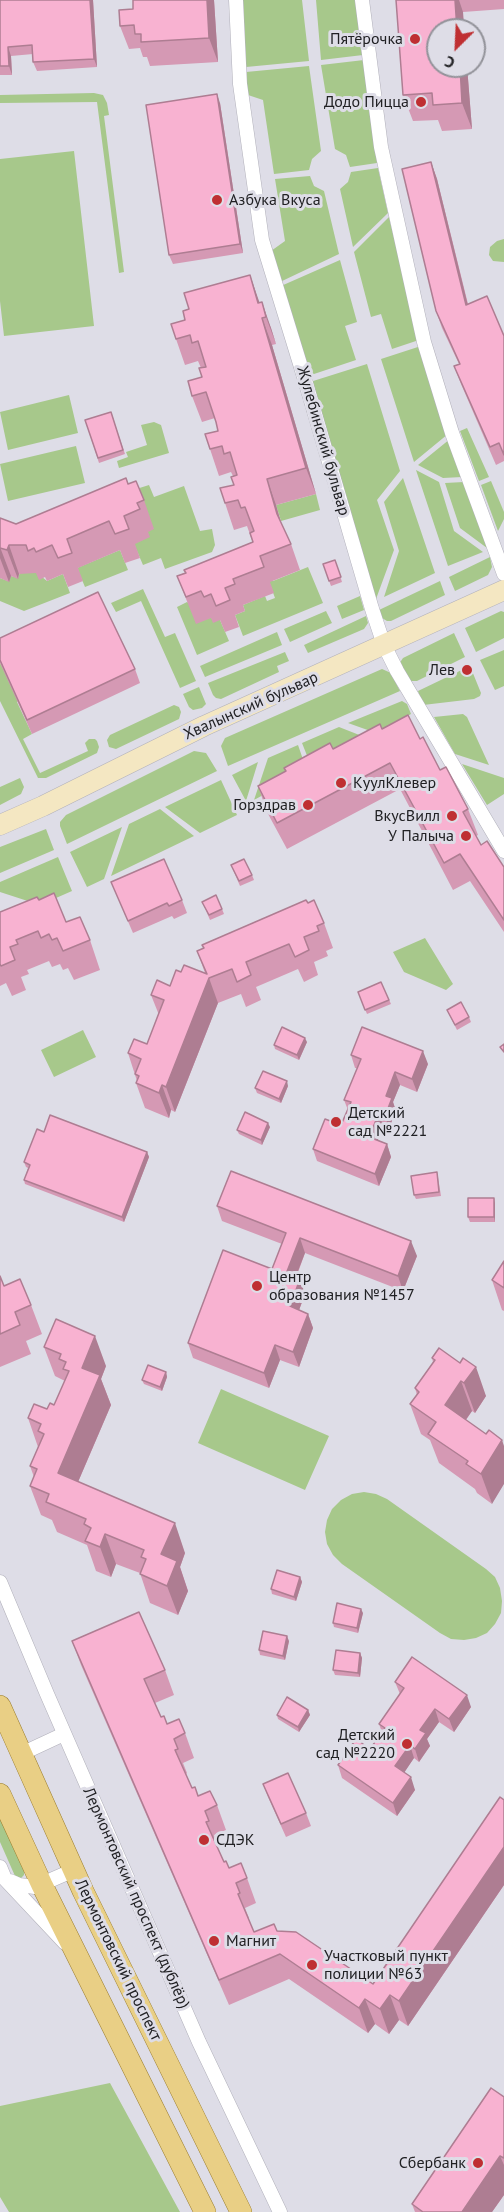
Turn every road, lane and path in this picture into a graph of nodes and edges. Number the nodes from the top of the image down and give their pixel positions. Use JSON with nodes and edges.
{"nodes":[{"id":1,"x":236,"y":0,"type":"edge"},
{"id":2,"x":362,"y":0,"type":"edge"},
{"id":3,"x":504,"y":574,"type":"edge"},
{"id":4,"x":504,"y":590,"type":"edge"},
{"id":5,"x":384,"y":645,"type":"junction"},
{"id":6,"x":0,"y":825,"type":"edge"},
{"id":7,"x":504,"y":851,"type":"edge"},
{"id":8,"x":0,"y":1581,"type":"edge"},
{"id":9,"x":0,"y":1706,"type":"edge"},
{"id":10,"x":64,"y":1734,"type":"junction"},
{"id":11,"x":21,"y":1754,"type":"junction"},
{"id":12,"x":0,"y":1794,"type":"edge"},
{"id":13,"x":74,"y":1870,"type":"junction"},
{"id":14,"x":3,"y":1873,"type":"edge"},
{"id":15,"x":42,"y":1885,"type":"junction"},
{"id":16,"x":77,"y":1956,"type":"junction"},
{"id":17,"x":205,"y":2212,"type":"edge"},
{"id":18,"x":241,"y":2212,"type":"edge"},
{"id":19,"x":280,"y":2212,"type":"edge"}],
"edges":[{"from":1,"to":5,"type":"street","name":"Жулебинский бульвар"},
{"from":2,"to":3,"type":"street"},
{"from":4,"to":5,"type":"street","name":"Хвалынский бульвар"},
{"from":5,"to":6,"type":"street","name":"Хвалынский бульвар"},
{"from":5,"to":7,"type":"street","name":"Жулебинский бульвар"},
{"from":8,"to":10,"type":"street","name":"Лермонтовский проспект (дублёр)"},
{"from":9,"to":11,"type":"main road","name":"Лермонтовский проспект"},
{"from":10,"to":11,"type":"street"},
{"from":10,"to":19,"type":"street","name":"Лермонтовский проспект (дублёр)"},
{"from":11,"to":13,"type":"main road","name":"Лермонтовский проспект"},
{"from":12,"to":15,"type":"main road","name":"Лермонтовский проспект"},
{"from":13,"to":15,"type":"street"},
{"from":13,"to":18,"type":"main road","name":"Лермонтовский проспект"},
{"from":14,"to":15,"type":"street"},
{"from":14,"to":16,"type":"street"},
{"from":15,"to":16,"type":"main road","name":"Лермонтовский проспект"},
{"from":16,"to":17,"type":"main road","name":"Лермонтовский проспект"}]}
